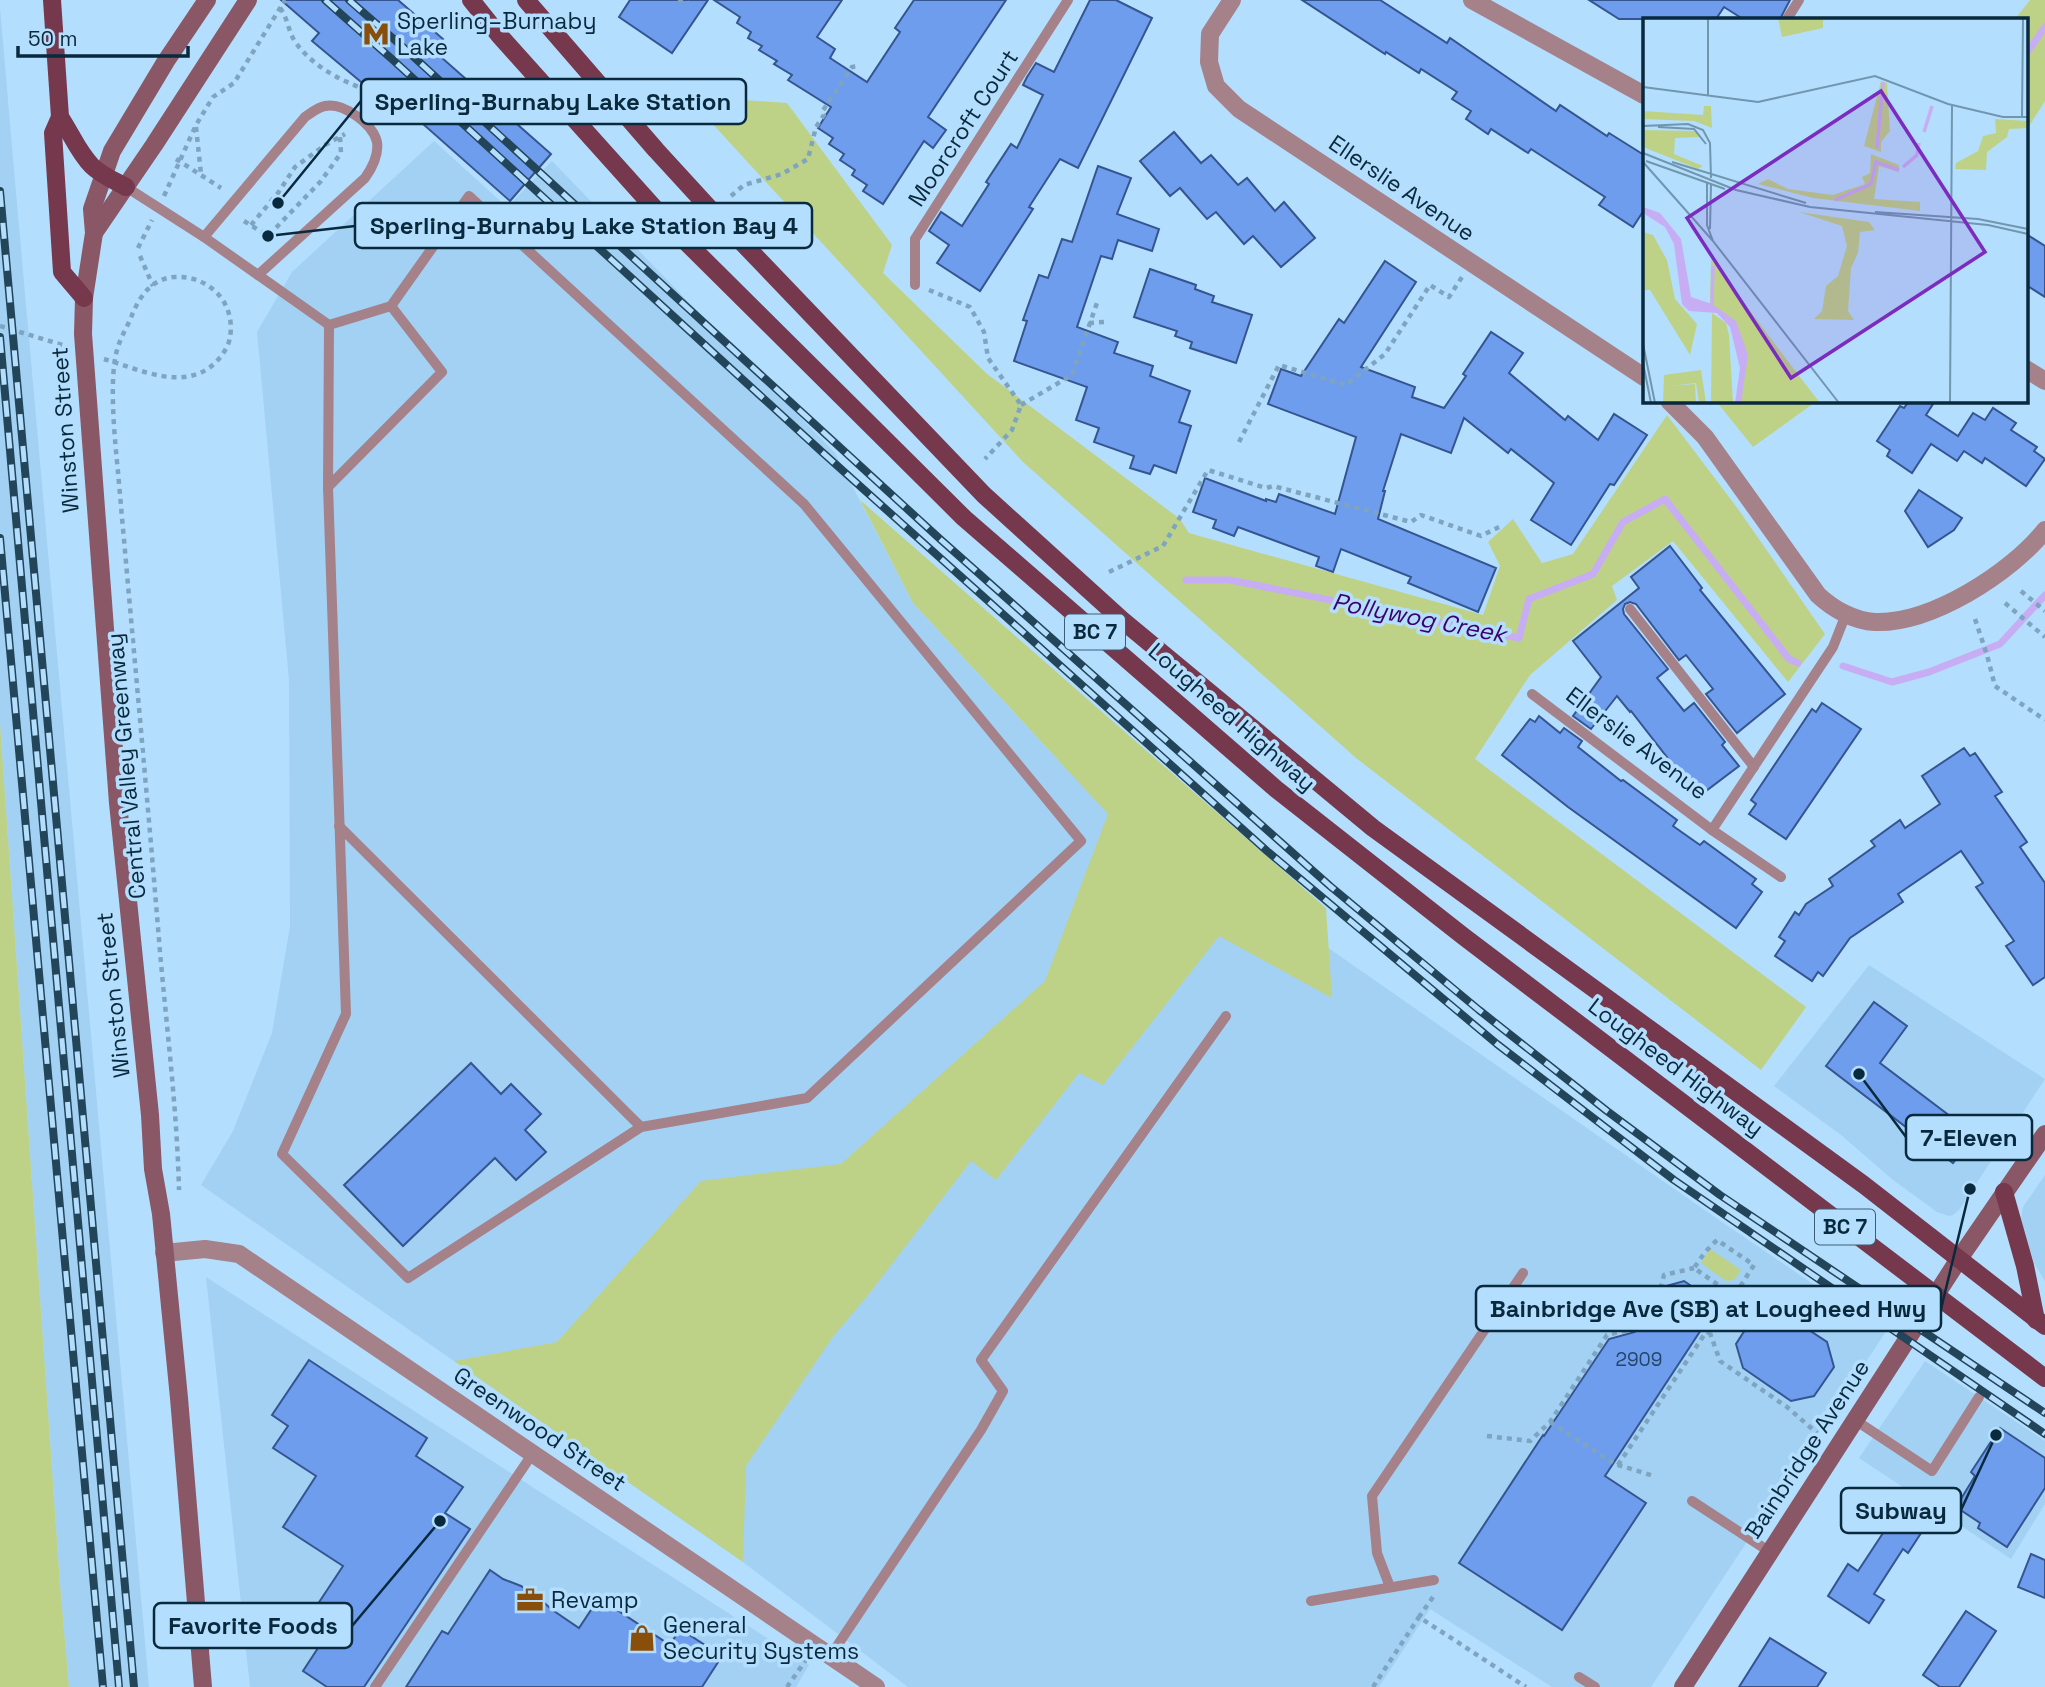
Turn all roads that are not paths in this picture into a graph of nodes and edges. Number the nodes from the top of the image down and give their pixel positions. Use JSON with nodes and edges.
{"nodes":[{"id":1,"x":52,"y":0,"type":"edge"},
{"id":2,"x":207,"y":0,"type":"edge"},
{"id":3,"x":248,"y":0,"type":"edge"},
{"id":4,"x":455,"y":0,"type":"edge"},
{"id":5,"x":471,"y":0,"type":"edge"},
{"id":6,"x":526,"y":0,"type":"edge"},
{"id":7,"x":1068,"y":0,"type":"edge"},
{"id":8,"x":1472,"y":0,"type":"edge"},
{"id":9,"x":1799,"y":0,"type":"edge"},
{"id":10,"x":1225,"y":2,"type":"edge"},
{"id":11,"x":1788,"y":18,"type":"edge"},
{"id":12,"x":499,"y":35,"type":"junction"},
{"id":13,"x":1643,"y":95,"type":"edge"},
{"id":14,"x":60,"y":117,"type":"junction"},
{"id":15,"x":104,"y":174,"type":"junction"},
{"id":16,"x":126,"y":187,"type":"junction"},
{"id":17,"x":94,"y":233,"type":"junction"},
{"id":18,"x":204,"y":237,"type":"junction"},
{"id":19,"x":258,"y":275,"type":"junction"},
{"id":20,"x":915,"y":285,"type":"road end"},
{"id":21,"x":84,"y":298,"type":"junction"},
{"id":22,"x":391,"y":306,"type":"junction"},
{"id":23,"x":329,"y":325,"type":"junction"},
{"id":24,"x":2028,"y":370,"type":"edge"},
{"id":25,"x":1643,"y":376,"type":"edge"},
{"id":26,"x":2045,"y":382,"type":"edge"},
{"id":27,"x":1670,"y":402,"type":"edge"},
{"id":28,"x":328,"y":487,"type":"junction"},
{"id":29,"x":2045,"y":530,"type":"edge"},
{"id":30,"x":1630,"y":610,"type":"dead end"},
{"id":31,"x":1846,"y":614,"type":"junction"},
{"id":32,"x":1532,"y":694,"type":"dead end"},
{"id":33,"x":1754,"y":767,"type":"junction"},
{"id":34,"x":339,"y":826,"type":"junction"},
{"id":35,"x":1712,"y":830,"type":"junction"},
{"id":36,"x":1780,"y":877,"type":"dead end"},
{"id":37,"x":1226,"y":1016,"type":"dead end"},
{"id":38,"x":641,"y":1127,"type":"junction"},
{"id":39,"x":2045,"y":1134,"type":"edge"},
{"id":40,"x":2004,"y":1192,"type":"junction"},
{"id":41,"x":164,"y":1253,"type":"junction"},
{"id":42,"x":1959,"y":1259,"type":"junction"},
{"id":43,"x":1523,"y":1273,"type":"dead end"},
{"id":44,"x":1935,"y":1296,"type":"junction"},
{"id":45,"x":2041,"y":1323,"type":"edge"},
{"id":46,"x":2045,"y":1378,"type":"edge"},
{"id":47,"x":1979,"y":1397,"type":"dead end"},
{"id":48,"x":1855,"y":1420,"type":"junction"},
{"id":49,"x":533,"y":1453,"type":"junction"},
{"id":50,"x":1692,"y":1501,"type":"dead end"},
{"id":51,"x":1770,"y":1552,"type":"junction"},
{"id":52,"x":1434,"y":1580,"type":"dead end"},
{"id":53,"x":1390,"y":1587,"type":"junction"},
{"id":54,"x":1311,"y":1601,"type":"dead end"},
{"id":55,"x":824,"y":1650,"type":"junction"},
{"id":56,"x":1579,"y":1677,"type":"dead end"},
{"id":57,"x":203,"y":1687,"type":"edge"},
{"id":58,"x":375,"y":1687,"type":"edge"},
{"id":59,"x":876,"y":1687,"type":"edge"},
{"id":60,"x":1595,"y":1687,"type":"edge"},
{"id":61,"x":1683,"y":1687,"type":"edge"}],
"edges":[{"from":1,"to":14,"type":"main road"},
{"from":2,"to":15,"type":"street","name":"Winston Street"},
{"from":3,"to":16,"type":"street"},
{"from":4,"to":12,"type":"main road"},
{"from":5,"to":12,"type":"main road","name":"Lougheed Highway","number":"BC 7"},
{"from":6,"to":42,"type":"main road","name":"Lougheed Highway","number":"BC 7"},
{"from":7,"to":20,"type":"lane","name":"Moorcroft Court"},
{"from":8,"to":13,"type":"street"},
{"from":9,"to":11,"type":"lane"},
{"from":10,"to":25,"type":"street","name":"Ellerslie Avenue"},
{"from":12,"to":44,"type":"main road","name":"Lougheed Highway","number":"BC 7"},
{"from":14,"to":15,"type":"main road"},
{"from":14,"to":21,"type":"main road"},
{"from":15,"to":16,"type":"main road"},
{"from":15,"to":17,"type":"street","name":"Winston Street"},
{"from":16,"to":17,"type":"street"},
{"from":16,"to":18,"type":"lane"},
{"from":17,"to":21,"type":"street","name":"Winston Street"},
{"from":18,"to":19,"type":"lane"},
{"from":18,"to":19,"type":"lane"},
{"from":19,"to":23,"type":"lane"},
{"from":21,"to":41,"type":"street","name":"Winston Street"},
{"from":22,"to":23,"type":"lane"},
{"from":22,"to":28,"type":"lane"},
{"from":22,"to":38,"type":"lane"},
{"from":23,"to":28,"type":"lane"},
{"from":24,"to":26,"type":"street"},
{"from":27,"to":31,"type":"street"},
{"from":28,"to":34,"type":"lane"},
{"from":29,"to":31,"type":"street"},
{"from":30,"to":33,"type":"lane"},
{"from":31,"to":33,"type":"lane","name":"Ellerslie Avenue"},
{"from":32,"to":35,"type":"lane","name":"Ellerslie Avenue"},
{"from":33,"to":35,"type":"lane","name":"Ellerslie Avenue"},
{"from":34,"to":38,"type":"lane"},
{"from":34,"to":38,"type":"lane"},
{"from":35,"to":36,"type":"lane","name":"Ellerslie Avenue"},
{"from":37,"to":55,"type":"lane"},
{"from":39,"to":40,"type":"street","name":"Bainbridge Avenue"},
{"from":40,"to":42,"type":"street","name":"Bainbridge Avenue"},
{"from":40,"to":45,"type":"main road"},
{"from":41,"to":49,"type":"street","name":"Greenwood Street"},
{"from":41,"to":57,"type":"street","name":"Winston Street"},
{"from":42,"to":44,"type":"street","name":"Bainbridge Avenue"},
{"from":42,"to":45,"type":"main road","name":"Lougheed Highway","number":"BC 7"},
{"from":43,"to":53,"type":"lane"},
{"from":44,"to":46,"type":"main road","name":"Lougheed Highway","number":"BC 7"},
{"from":44,"to":48,"type":"street","name":"Bainbridge Avenue"},
{"from":47,"to":48,"type":"lane"},
{"from":48,"to":51,"type":"street","name":"Bainbridge Avenue"},
{"from":49,"to":55,"type":"street","name":"Greenwood Street"},
{"from":49,"to":58,"type":"lane"},
{"from":50,"to":51,"type":"lane"},
{"from":51,"to":61,"type":"street","name":"Bainbridge Avenue"},
{"from":52,"to":53,"type":"lane"},
{"from":53,"to":54,"type":"lane"},
{"from":55,"to":59,"type":"street","name":"Greenwood Street"},
{"from":56,"to":60,"type":"lane"}]}
